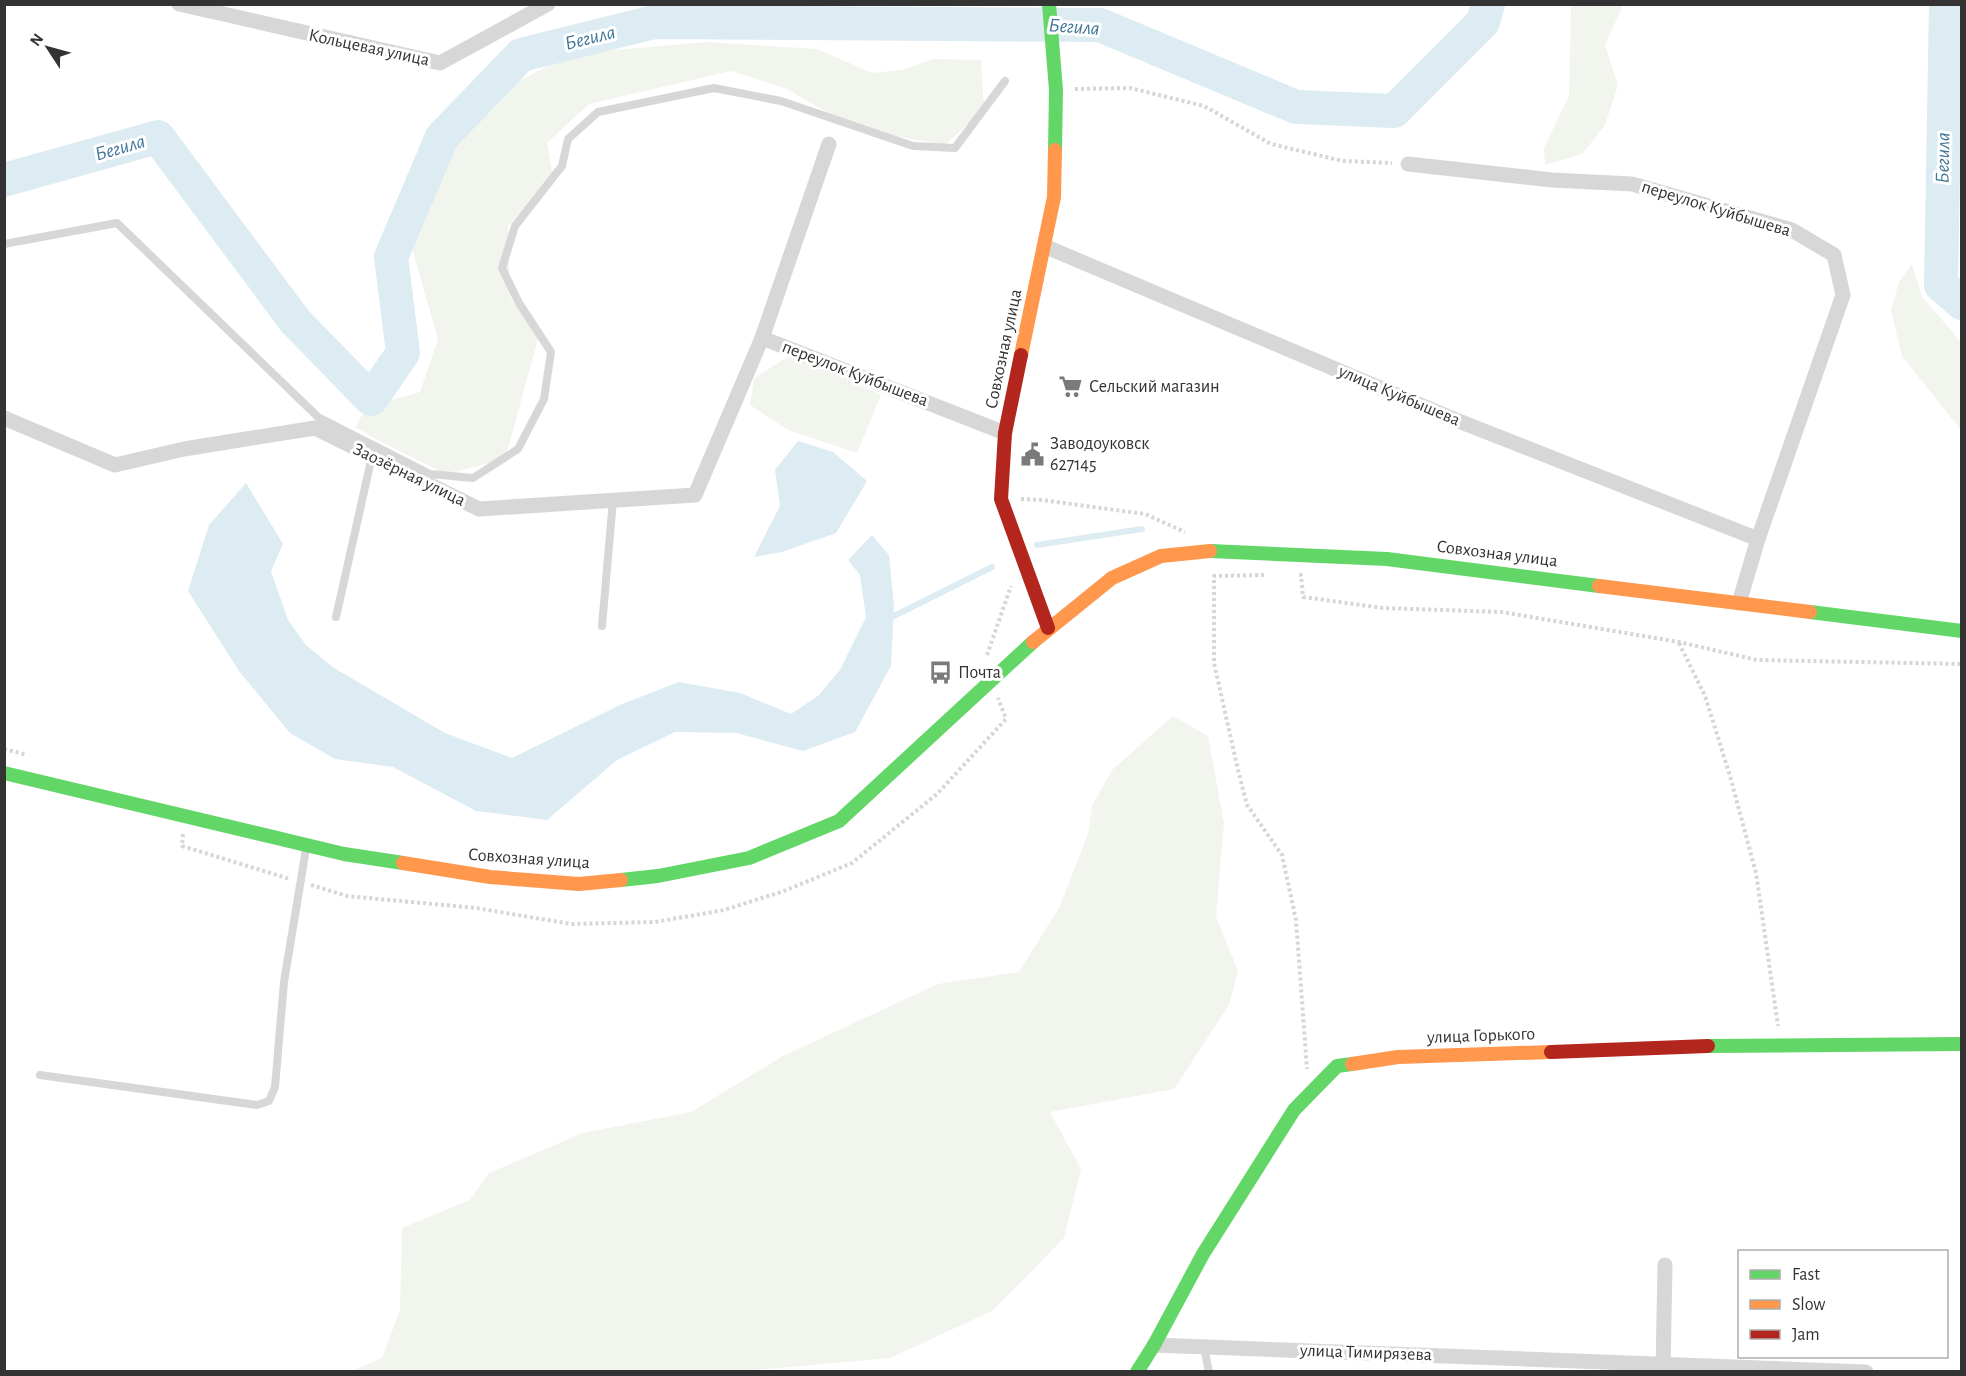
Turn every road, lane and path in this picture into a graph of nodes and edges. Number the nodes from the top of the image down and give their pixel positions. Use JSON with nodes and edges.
{"nodes":[{"id":1,"x":179,"y":4,"type":"edge"},
{"id":2,"x":548,"y":4,"type":"edge"},
{"id":3,"x":1049,"y":4,"type":"edge"},
{"id":4,"x":1005,"y":81,"type":"dead end"},
{"id":5,"x":1056,"y":90,"type":"junction"},
{"id":6,"x":829,"y":144,"type":"dead end"},
{"id":7,"x":1408,"y":164,"type":"joint"},
{"id":8,"x":4,"y":244,"type":"edge"},
{"id":9,"x":1044,"y":246,"type":"junction"},
{"id":10,"x":762,"y":338,"type":"junction"},
{"id":11,"x":4,"y":418,"type":"edge"},
{"id":12,"x":1005,"y":433,"type":"junction"},
{"id":13,"x":372,"y":456,"type":"junction"},
{"id":14,"x":1001,"y":499,"type":"junction"},
{"id":15,"x":613,"y":500,"type":"junction"},
{"id":16,"x":1193,"y":535,"type":"dead end"},
{"id":17,"x":1758,"y":539,"type":"junction"},
{"id":18,"x":1254,"y":553,"type":"junction"},
{"id":19,"x":1252,"y":575,"type":"junction"},
{"id":20,"x":1272,"y":575,"type":"dead end"},
{"id":21,"x":1292,"y":575,"type":"dead end"},
{"id":22,"x":1014,"y":577,"type":"dead end"},
{"id":23,"x":1739,"y":603,"type":"junction"},
{"id":24,"x":336,"y":617,"type":"dead end"},
{"id":25,"x":602,"y":626,"type":"dead end"},
{"id":26,"x":1048,"y":628,"type":"junction"},
{"id":27,"x":1962,"y":631,"type":"edge"},
{"id":28,"x":1679,"y":642,"type":"junction"},
{"id":29,"x":1962,"y":664,"type":"edge"},
{"id":30,"x":991,"y":680,"type":"junction"},
{"id":31,"x":4,"y":749,"type":"edge"},
{"id":32,"x":38,"y":759,"type":"dead end"},
{"id":33,"x":4,"y":774,"type":"edge"},
{"id":34,"x":184,"y":816,"type":"junction"},
{"id":35,"x":306,"y":845,"type":"junction"},
{"id":36,"x":300,"y":882,"type":"junction"},
{"id":37,"x":1962,"y":1044,"type":"edge"},
{"id":38,"x":1781,"y":1046,"type":"junction"},
{"id":39,"x":40,"y":1075,"type":"dead end"},
{"id":40,"x":1309,"y":1094,"type":"junction"},
{"id":41,"x":1665,"y":1265,"type":"dead end"},
{"id":42,"x":1154,"y":1345,"type":"junction"},
{"id":43,"x":1204,"y":1347,"type":"junction"},
{"id":44,"x":1435,"y":1355,"type":"junction"},
{"id":45,"x":1663,"y":1368,"type":"edge"},
{"id":46,"x":1137,"y":1371,"type":"edge"},
{"id":47,"x":1209,"y":1371,"type":"edge"},
{"id":48,"x":1434,"y":1371,"type":"edge"},
{"id":49,"x":1866,"y":1371,"type":"edge"}],
"edges":[{"from":1,"to":2,"type":"street","name":"Кольцевая улица"},
{"from":3,"to":5,"type":"street","name":"Совхозная улица"},
{"from":4,"to":8,"type":"lane"},
{"from":5,"to":7,"type":"path"},
{"from":5,"to":9,"type":"street","name":"Совхозная улица"},
{"from":6,"to":10,"type":"street","name":"переулок Куйбышева"},
{"from":7,"to":17,"type":"street","name":"переулок Куйбышева"},
{"from":9,"to":12,"type":"street","name":"Совхозная улица"},
{"from":9,"to":17,"type":"street","name":"улица Куйбышева"},
{"from":10,"to":12,"type":"street","name":"переулок Куйбышева"},
{"from":10,"to":15,"type":"street","name":"Заозёрная улица"},
{"from":11,"to":13,"type":"street","name":"Заозёрная улица"},
{"from":12,"to":14,"type":"street","name":"Совхозная улица"},
{"from":13,"to":15,"type":"street","name":"Заозёрная улица"},
{"from":13,"to":24,"type":"lane"},
{"from":14,"to":16,"type":"path"},
{"from":14,"to":26,"type":"street","name":"Совхозная улица"},
{"from":15,"to":25,"type":"lane"},
{"from":17,"to":23,"type":"street","name":"переулок Куйбышева"},
{"from":18,"to":19,"type":"path"},
{"from":18,"to":23,"type":"street","name":"Совхозная улица"},
{"from":18,"to":26,"type":"street","name":"Совхозная улица"},
{"from":19,"to":20,"type":"path"},
{"from":19,"to":40,"type":"path"},
{"from":21,"to":28,"type":"path"},
{"from":22,"to":30,"type":"path"},
{"from":23,"to":27,"type":"street","name":"Совхозная улица"},
{"from":26,"to":30,"type":"street","name":"Совхозная улица"},
{"from":28,"to":29,"type":"path"},
{"from":28,"to":38,"type":"path"},
{"from":30,"to":35,"type":"street","name":"Совхозная улица"},
{"from":30,"to":36,"type":"path"},
{"from":31,"to":32,"type":"path"},
{"from":33,"to":34,"type":"street","name":"Совхозная улица"},
{"from":34,"to":35,"type":"street","name":"Совхозная улица"},
{"from":34,"to":36,"type":"path"},
{"from":35,"to":36,"type":"lane"},
{"from":36,"to":39,"type":"lane"},
{"from":37,"to":38,"type":"street","name":"улица Горького"},
{"from":38,"to":40,"type":"street","name":"улица Горького"},
{"from":40,"to":42,"type":"street","name":"улица Горького"},
{"from":41,"to":45,"type":"street"},
{"from":42,"to":43,"type":"street","name":"улица Тимирязева"},
{"from":42,"to":46,"type":"street","name":"улица Горького"},
{"from":43,"to":44,"type":"street","name":"улица Тимирязева"},
{"from":43,"to":47,"type":"lane"},
{"from":44,"to":45,"type":"street","name":"улица Тимирязева"},
{"from":44,"to":48,"type":"street"},
{"from":45,"to":49,"type":"street","name":"улица Тимирязева"}]}
